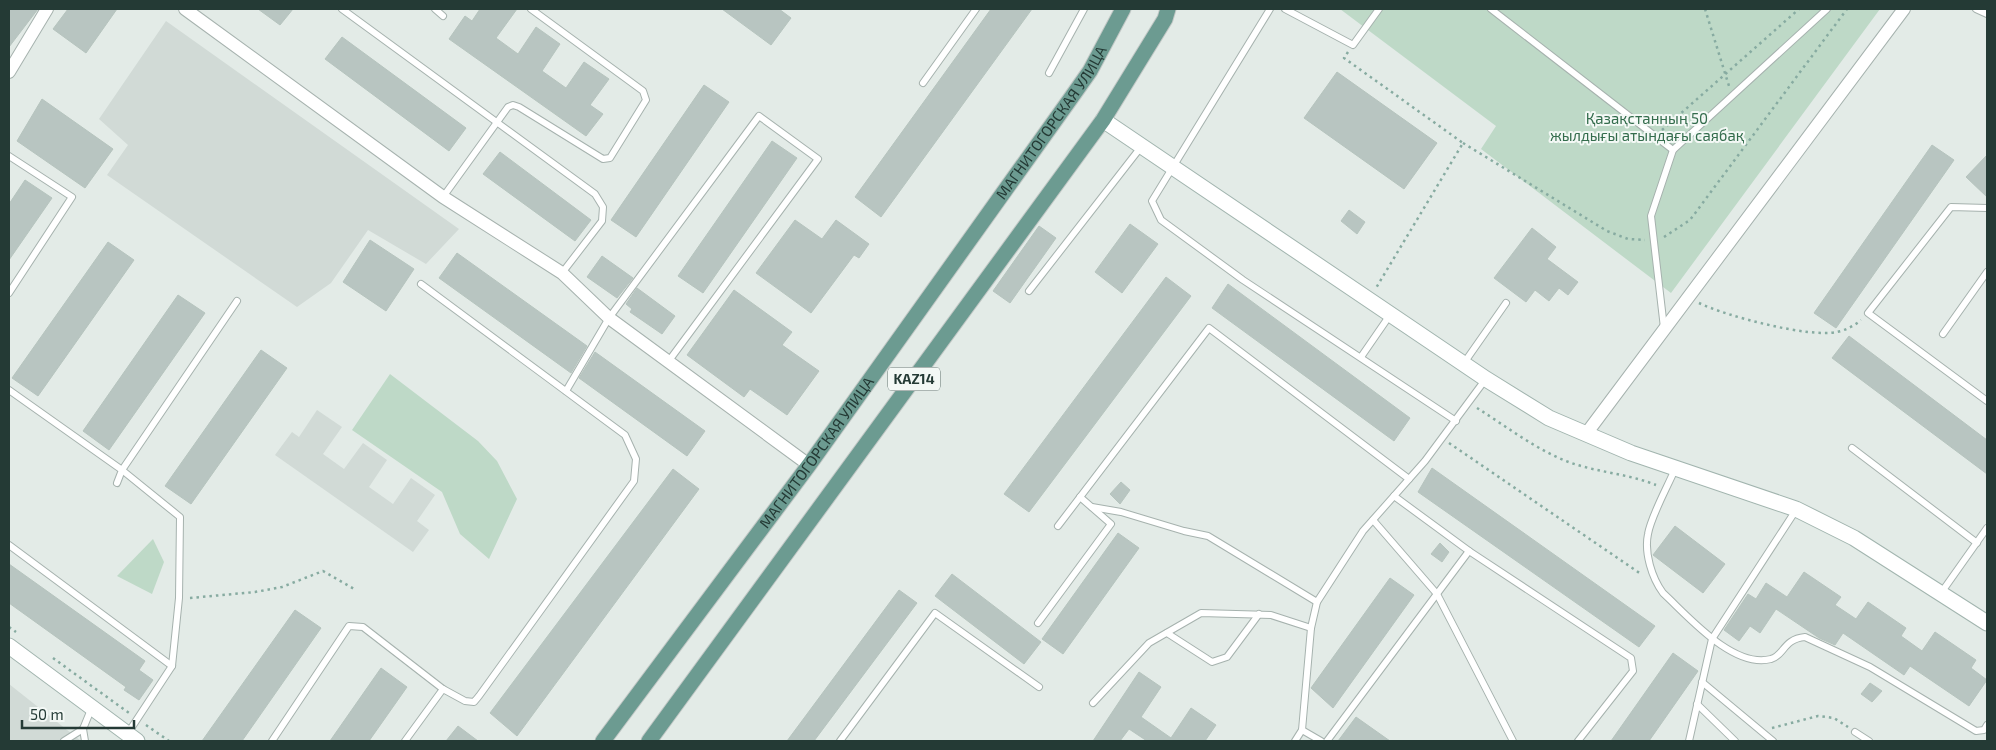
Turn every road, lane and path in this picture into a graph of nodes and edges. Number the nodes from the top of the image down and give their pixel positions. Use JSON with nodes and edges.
{"nodes":[{"id":1,"x":47,"y":9,"type":"edge"},
{"id":2,"x":186,"y":9,"type":"edge"},
{"id":3,"x":342,"y":9,"type":"edge"},
{"id":4,"x":435,"y":9,"type":"edge"},
{"id":5,"x":531,"y":9,"type":"edge"},
{"id":6,"x":976,"y":9,"type":"edge"},
{"id":7,"x":1084,"y":9,"type":"edge"},
{"id":8,"x":1123,"y":9,"type":"edge"},
{"id":9,"x":1168,"y":9,"type":"edge"},
{"id":10,"x":1270,"y":9,"type":"edge"},
{"id":11,"x":1285,"y":9,"type":"edge"},
{"id":12,"x":1379,"y":9,"type":"edge"},
{"id":13,"x":1491,"y":9,"type":"edge"},
{"id":14,"x":1704,"y":9,"type":"edge"},
{"id":15,"x":1800,"y":9,"type":"edge"},
{"id":16,"x":1827,"y":9,"type":"edge"},
{"id":17,"x":1846,"y":9,"type":"edge"},
{"id":18,"x":1904,"y":9,"type":"edge"},
{"id":19,"x":1976,"y":9,"type":"edge"},
{"id":20,"x":1987,"y":14,"type":"edge"},
{"id":21,"x":443,"y":16,"type":"dead end"},
{"id":22,"x":1353,"y":45,"type":"junction"},
{"id":23,"x":10,"y":68,"type":"edge"},
{"id":24,"x":1049,"y":73,"type":"dead end"},
{"id":25,"x":1725,"y":74,"type":"junction"},
{"id":26,"x":923,"y":83,"type":"dead end"},
{"id":27,"x":1732,"y":96,"type":"junction"},
{"id":28,"x":1103,"y":120,"type":"junction"},
{"id":29,"x":498,"y":121,"type":"junction"},
{"id":30,"x":1654,"y":136,"type":"junction"},
{"id":31,"x":1462,"y":143,"type":"junction"},
{"id":32,"x":1142,"y":146,"type":"junction"},
{"id":33,"x":1672,"y":150,"type":"junction"},
{"id":34,"x":9,"y":156,"type":"edge"},
{"id":35,"x":1173,"y":166,"type":"junction"},
{"id":36,"x":443,"y":197,"type":"junction"},
{"id":37,"x":1987,"y":208,"type":"edge"},
{"id":38,"x":1654,"y":242,"type":"junction"},
{"id":39,"x":1987,"y":272,"type":"edge"},
{"id":40,"x":562,"y":273,"type":"junction"},
{"id":41,"x":421,"y":284,"type":"dead end"},
{"id":42,"x":1029,"y":291,"type":"dead end"},
{"id":43,"x":9,"y":293,"type":"edge"},
{"id":44,"x":1688,"y":298,"type":"junction"},
{"id":45,"x":1369,"y":300,"type":"junction"},
{"id":46,"x":237,"y":301,"type":"dead end"},
{"id":47,"x":1506,"y":303,"type":"dead end"},
{"id":48,"x":1868,"y":313,"type":"junction"},
{"id":49,"x":1391,"y":315,"type":"junction"},
{"id":50,"x":609,"y":318,"type":"junction"},
{"id":51,"x":1665,"y":329,"type":"junction"},
{"id":52,"x":1943,"y":334,"type":"dead end"},
{"id":53,"x":1361,"y":357,"type":"junction"},
{"id":54,"x":668,"y":362,"type":"junction"},
{"id":55,"x":1464,"y":364,"type":"junction"},
{"id":56,"x":1486,"y":379,"type":"junction"},
{"id":57,"x":9,"y":390,"type":"edge"},
{"id":58,"x":566,"y":391,"type":"junction"},
{"id":59,"x":1987,"y":401,"type":"edge"},
{"id":60,"x":1469,"y":403,"type":"junction"},
{"id":61,"x":1456,"y":421,"type":"junction"},
{"id":62,"x":1586,"y":434,"type":"junction"},
{"id":63,"x":1443,"y":438,"type":"junction"},
{"id":64,"x":1852,"y":448,"type":"dead end"},
{"id":65,"x":810,"y":465,"type":"junction"},
{"id":66,"x":1675,"y":468,"type":"junction"},
{"id":67,"x":122,"y":470,"type":"junction"},
{"id":68,"x":1409,"y":479,"type":"junction"},
{"id":69,"x":117,"y":483,"type":"dead end"},
{"id":70,"x":1666,"y":489,"type":"junction"},
{"id":71,"x":1394,"y":496,"type":"junction"},
{"id":72,"x":1080,"y":497,"type":"junction"},
{"id":73,"x":1092,"y":508,"type":"junction"},
{"id":74,"x":1796,"y":509,"type":"junction"},
{"id":75,"x":1373,"y":520,"type":"junction"},
{"id":76,"x":1058,"y":526,"type":"dead end"},
{"id":77,"x":1987,"y":528,"type":"edge"},
{"id":78,"x":1977,"y":543,"type":"junction"},
{"id":79,"x":9,"y":545,"type":"edge"},
{"id":80,"x":1469,"y":551,"type":"junction"},
{"id":81,"x":1657,"y":584,"type":"junction"},
{"id":82,"x":356,"y":590,"type":"dead end"},
{"id":83,"x":1941,"y":592,"type":"junction"},
{"id":84,"x":1437,"y":594,"type":"junction"},
{"id":85,"x":179,"y":598,"type":"junction"},
{"id":86,"x":1317,"y":602,"type":"junction"},
{"id":87,"x":1260,"y":614,"type":"junction"},
{"id":88,"x":1987,"y":622,"type":"edge"},
{"id":89,"x":1038,"y":623,"type":"dead end"},
{"id":90,"x":9,"y":627,"type":"edge"},
{"id":91,"x":1311,"y":628,"type":"junction"},
{"id":92,"x":17,"y":632,"type":"dead end"},
{"id":93,"x":1167,"y":633,"type":"junction"},
{"id":94,"x":1712,"y":639,"type":"junction"},
{"id":95,"x":9,"y":646,"type":"edge"},
{"id":96,"x":48,"y":655,"type":"dead end"},
{"id":97,"x":172,"y":666,"type":"junction"},
{"id":98,"x":1702,"y":682,"type":"junction"},
{"id":99,"x":1039,"y":687,"type":"dead end"},
{"id":100,"x":443,"y":690,"type":"junction"},
{"id":101,"x":1093,"y":703,"type":"dead end"},
{"id":102,"x":1697,"y":704,"type":"junction"},
{"id":103,"x":92,"y":707,"type":"junction"},
{"id":104,"x":139,"y":720,"type":"junction"},
{"id":105,"x":1987,"y":725,"type":"edge"},
{"id":106,"x":82,"y":729,"type":"junction"},
{"id":107,"x":1302,"y":730,"type":"junction"},
{"id":108,"x":1760,"y":731,"type":"junction"},
{"id":109,"x":1855,"y":732,"type":"joint"},
{"id":110,"x":132,"y":738,"type":"edge"},
{"id":111,"x":64,"y":741,"type":"edge"},
{"id":112,"x":85,"y":741,"type":"edge"},
{"id":113,"x":169,"y":741,"type":"edge"},
{"id":114,"x":272,"y":741,"type":"edge"},
{"id":115,"x":405,"y":741,"type":"edge"},
{"id":116,"x":603,"y":741,"type":"edge"},
{"id":117,"x":649,"y":741,"type":"edge"},
{"id":118,"x":840,"y":741,"type":"edge"},
{"id":119,"x":1295,"y":741,"type":"edge"},
{"id":120,"x":1321,"y":741,"type":"edge"},
{"id":121,"x":1327,"y":741,"type":"edge"},
{"id":122,"x":1513,"y":741,"type":"edge"},
{"id":123,"x":1578,"y":741,"type":"edge"},
{"id":124,"x":1689,"y":741,"type":"edge"},
{"id":125,"x":1735,"y":741,"type":"edge"},
{"id":126,"x":1773,"y":741,"type":"edge"},
{"id":127,"x":1869,"y":741,"type":"edge"}],
"edges":[{"from":1,"to":23,"type":"street"},
{"from":2,"to":36,"type":"street"},
{"from":3,"to":29,"type":"lane"},
{"from":4,"to":21,"type":"lane"},
{"from":5,"to":29,"type":"lane"},
{"from":6,"to":26,"type":"lane"},
{"from":7,"to":24,"type":"lane"},
{"from":8,"to":65,"type":"main road","name":"МАГНИТОГОРСКАЯ УЛИЦА","number":"KAZ14"},
{"from":9,"to":28,"type":"main road","number":"KAZ14"},
{"from":10,"to":35,"type":"lane"},
{"from":11,"to":22,"type":"lane"},
{"from":12,"to":22,"type":"lane"},
{"from":13,"to":30,"type":"lane"},
{"from":14,"to":25,"type":"path"},
{"from":15,"to":25,"type":"path"},
{"from":16,"to":27,"type":"lane"},
{"from":17,"to":38,"type":"path"},
{"from":18,"to":44,"type":"street"},
{"from":19,"to":20,"type":"lane"},
{"from":22,"to":31,"type":"path"},
{"from":25,"to":27,"type":"path"},
{"from":25,"to":30,"type":"path"},
{"from":27,"to":33,"type":"lane"},
{"from":28,"to":32,"type":"street"},
{"from":28,"to":117,"type":"main road","number":"KAZ14"},
{"from":29,"to":36,"type":"lane"},
{"from":29,"to":40,"type":"lane"},
{"from":30,"to":33,"type":"lane"},
{"from":31,"to":38,"type":"path"},
{"from":31,"to":45,"type":"path"},
{"from":32,"to":35,"type":"street"},
{"from":32,"to":42,"type":"lane"},
{"from":33,"to":38,"type":"lane"},
{"from":34,"to":43,"type":"lane"},
{"from":35,"to":45,"type":"street"},
{"from":35,"to":53,"type":"lane"},
{"from":36,"to":40,"type":"street"},
{"from":37,"to":48,"type":"lane"},
{"from":38,"to":51,"type":"lane"},
{"from":39,"to":52,"type":"lane"},
{"from":40,"to":50,"type":"street"},
{"from":41,"to":58,"type":"lane"},
{"from":44,"to":48,"type":"path"},
{"from":44,"to":51,"type":"street"},
{"from":45,"to":49,"type":"street"},
{"from":46,"to":67,"type":"lane"},
{"from":47,"to":55,"type":"lane"},
{"from":48,"to":59,"type":"lane"},
{"from":49,"to":53,"type":"lane"},
{"from":49,"to":55,"type":"street"},
{"from":50,"to":54,"type":"street"},
{"from":50,"to":54,"type":"lane"},
{"from":50,"to":58,"type":"lane"},
{"from":51,"to":62,"type":"street"},
{"from":53,"to":61,"type":"lane"},
{"from":54,"to":65,"type":"street"},
{"from":55,"to":56,"type":"street"},
{"from":56,"to":60,"type":"lane"},
{"from":56,"to":62,"type":"street"},
{"from":57,"to":67,"type":"lane"},
{"from":58,"to":100,"type":"lane"},
{"from":60,"to":61,"type":"lane"},
{"from":60,"to":70,"type":"path"},
{"from":61,"to":63,"type":"lane"},
{"from":62,"to":66,"type":"street"},
{"from":63,"to":68,"type":"lane"},
{"from":63,"to":81,"type":"path"},
{"from":64,"to":78,"type":"lane"},
{"from":65,"to":116,"type":"main road","name":"МАГНИТОГОРСКАЯ УЛИЦА","number":"KAZ14"},
{"from":66,"to":70,"type":"lane"},
{"from":66,"to":74,"type":"street"},
{"from":67,"to":69,"type":"lane"},
{"from":67,"to":85,"type":"lane"},
{"from":68,"to":71,"type":"lane"},
{"from":68,"to":72,"type":"lane"},
{"from":70,"to":81,"type":"lane"},
{"from":71,"to":75,"type":"lane"},
{"from":71,"to":80,"type":"lane"},
{"from":72,"to":73,"type":"lane"},
{"from":72,"to":76,"type":"lane"},
{"from":73,"to":86,"type":"lane"},
{"from":73,"to":89,"type":"lane"},
{"from":74,"to":83,"type":"street"},
{"from":74,"to":94,"type":"lane"},
{"from":75,"to":84,"type":"lane"},
{"from":75,"to":86,"type":"lane"},
{"from":77,"to":78,"type":"lane"},
{"from":78,"to":83,"type":"lane"},
{"from":79,"to":97,"type":"lane"},
{"from":80,"to":84,"type":"lane"},
{"from":80,"to":123,"type":"lane"},
{"from":81,"to":94,"type":"lane"},
{"from":82,"to":85,"type":"path"},
{"from":83,"to":88,"type":"street"},
{"from":84,"to":121,"type":"lane"},
{"from":84,"to":122,"type":"lane"},
{"from":85,"to":97,"type":"lane"},
{"from":86,"to":91,"type":"lane"},
{"from":87,"to":91,"type":"lane"},
{"from":87,"to":93,"type":"lane"},
{"from":87,"to":93,"type":"lane"},
{"from":90,"to":92,"type":"path"},
{"from":91,"to":107,"type":"lane"},
{"from":93,"to":101,"type":"lane"},
{"from":94,"to":98,"type":"lane"},
{"from":94,"to":105,"type":"lane"},
{"from":95,"to":103,"type":"street"},
{"from":96,"to":104,"type":"path"},
{"from":97,"to":104,"type":"lane"},
{"from":98,"to":102,"type":"lane"},
{"from":98,"to":108,"type":"lane"},
{"from":99,"to":118,"type":"lane"},
{"from":100,"to":114,"type":"lane"},
{"from":100,"to":115,"type":"lane"},
{"from":102,"to":124,"type":"lane"},
{"from":102,"to":125,"type":"lane"},
{"from":103,"to":106,"type":"lane"},
{"from":103,"to":110,"type":"street"},
{"from":104,"to":110,"type":"lane"},
{"from":104,"to":113,"type":"path"},
{"from":106,"to":111,"type":"lane"},
{"from":106,"to":112,"type":"lane"},
{"from":107,"to":119,"type":"lane"},
{"from":107,"to":120,"type":"lane"},
{"from":108,"to":109,"type":"path"},
{"from":108,"to":126,"type":"lane"},
{"from":109,"to":127,"type":"lane"}]}
